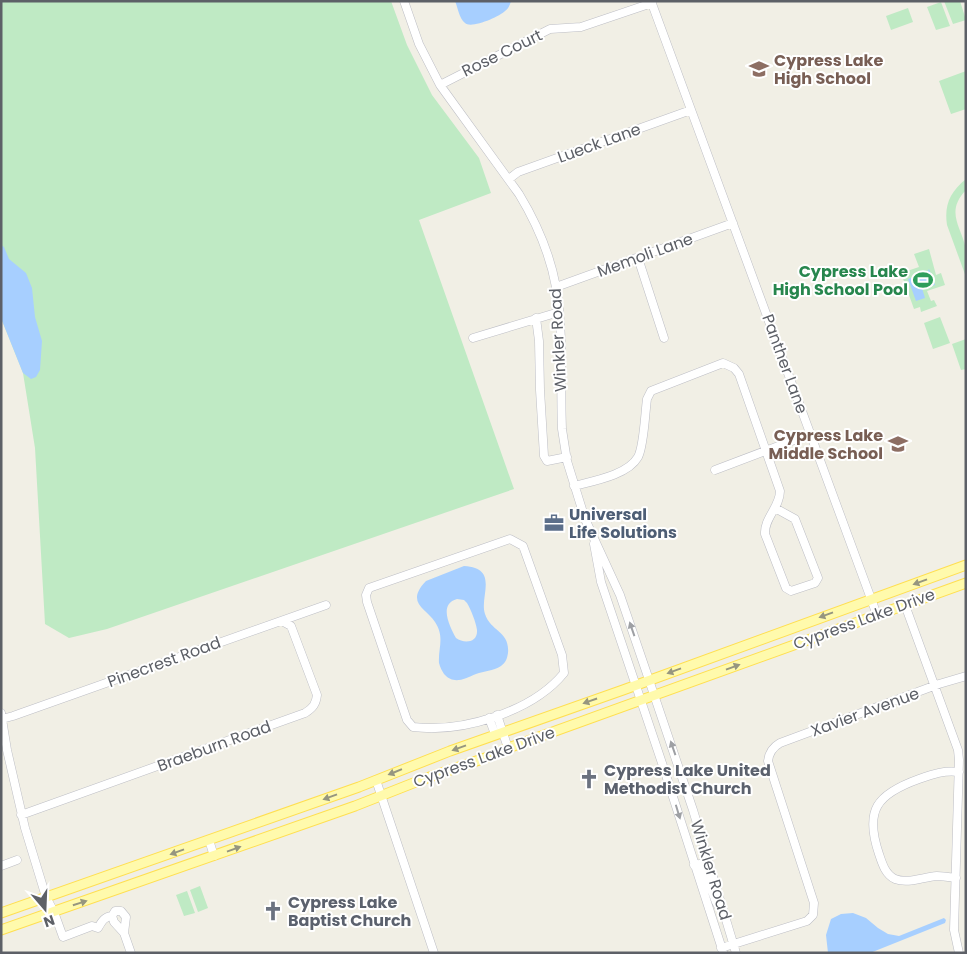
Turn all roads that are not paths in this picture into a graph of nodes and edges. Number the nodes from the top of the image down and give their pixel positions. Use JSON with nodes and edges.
{"nodes":[{"id":1,"x":404,"y":1,"type":"edge"},
{"id":2,"x":652,"y":2,"type":"edge"},
{"id":3,"x":440,"y":85,"type":"junction"},
{"id":4,"x":691,"y":110,"type":"junction"},
{"id":5,"x":509,"y":179,"type":"junction"},
{"id":6,"x":733,"y":224,"type":"junction"},
{"id":7,"x":638,"y":258,"type":"junction"},
{"id":8,"x":556,"y":286,"type":"junction"},
{"id":9,"x":559,"y":312,"type":"junction"},
{"id":10,"x":536,"y":318,"type":"junction"},
{"id":11,"x":473,"y":338,"type":"dead end"},
{"id":12,"x":664,"y":338,"type":"dead end"},
{"id":13,"x":810,"y":434,"type":"junction"},
{"id":14,"x":767,"y":451,"type":"junction"},
{"id":15,"x":566,"y":457,"type":"junction"},
{"id":16,"x":715,"y":470,"type":"dead end"},
{"id":17,"x":574,"y":486,"type":"junction"},
{"id":18,"x":775,"y":508,"type":"junction"},
{"id":19,"x":593,"y":535,"type":"junction"},
{"id":20,"x":966,"y":565,"type":"edge"},
{"id":21,"x":966,"y":583,"type":"edge"},
{"id":22,"x":872,"y":599,"type":"junction"},
{"id":23,"x":326,"y":605,"type":"dead end"},
{"id":24,"x":905,"y":605,"type":"junction"},
{"id":25,"x":877,"y":615,"type":"junction"},
{"id":26,"x":282,"y":621,"type":"junction"},
{"id":27,"x":966,"y":676,"type":"edge"},
{"id":28,"x":649,"y":680,"type":"junction"},
{"id":29,"x":635,"y":684,"type":"junction"},
{"id":30,"x":935,"y":686,"type":"junction"},
{"id":31,"x":654,"y":694,"type":"junction"},
{"id":32,"x":640,"y":700,"type":"junction"},
{"id":33,"x":2,"y":716,"type":"edge"},
{"id":34,"x":493,"y":716,"type":"junction"},
{"id":35,"x":499,"y":733,"type":"junction"},
{"id":36,"x":508,"y":748,"type":"junction"},
{"id":37,"x":962,"y":760,"type":"edge"},
{"id":38,"x":960,"y":772,"type":"junction"},
{"id":39,"x":376,"y":780,"type":"junction"},
{"id":40,"x":381,"y":796,"type":"junction"},
{"id":41,"x":21,"y":815,"type":"junction"},
{"id":42,"x":962,"y":832,"type":"edge"},
{"id":43,"x":209,"y":840,"type":"junction"},
{"id":44,"x":214,"y":856,"type":"junction"},
{"id":45,"x":17,"y":860,"type":"dead end"},
{"id":46,"x":694,"y":864,"type":"junction"},
{"id":47,"x":1,"y":866,"type":"edge"},
{"id":48,"x":956,"y":878,"type":"junction"},
{"id":49,"x":46,"y":898,"type":"junction"},
{"id":50,"x":54,"y":912,"type":"junction"},
{"id":51,"x":1,"y":913,"type":"edge"},
{"id":52,"x":725,"y":915,"type":"junction"},
{"id":53,"x":112,"y":916,"type":"junction"},
{"id":54,"x":1,"y":930,"type":"edge"},
{"id":55,"x":124,"y":933,"type":"junction"},
{"id":56,"x":735,"y":949,"type":"edge"},
{"id":57,"x":722,"y":950,"type":"edge"},
{"id":58,"x":132,"y":953,"type":"edge"},
{"id":59,"x":434,"y":953,"type":"edge"},
{"id":60,"x":959,"y":953,"type":"edge"}],
"edges":[{"from":1,"to":3,"type":"street","name":"Winkler Road"},
{"from":2,"to":3,"type":"street","name":"Rose Court"},
{"from":2,"to":4,"type":"street","name":"Panther Lane"},
{"from":3,"to":5,"type":"street","name":"Winkler Road"},
{"from":4,"to":5,"type":"street","name":"Lueck Lane"},
{"from":4,"to":6,"type":"street","name":"Panther Lane"},
{"from":5,"to":8,"type":"street","name":"Winkler Road"},
{"from":6,"to":7,"type":"street","name":"Memoli Lane"},
{"from":6,"to":13,"type":"street","name":"Panther Lane"},
{"from":7,"to":8,"type":"street","name":"Memoli Lane"},
{"from":7,"to":12,"type":"street"},
{"from":8,"to":9,"type":"street","name":"Winkler Road"},
{"from":9,"to":10,"type":"street"},
{"from":9,"to":15,"type":"street","name":"Winkler Road"},
{"from":10,"to":11,"type":"street"},
{"from":10,"to":15,"type":"street"},
{"from":13,"to":14,"type":"street"},
{"from":13,"to":22,"type":"street","name":"Panther Lane"},
{"from":14,"to":16,"type":"street"},
{"from":14,"to":17,"type":"street"},
{"from":14,"to":18,"type":"street"},
{"from":15,"to":17,"type":"street","name":"Winkler Road"},
{"from":17,"to":19,"type":"street","name":"Winkler Road"},
{"from":18,"to":18,"type":"street"},
{"from":28,"to":19,"type":"street","name":"Winkler Road","one_way":true},
{"from":19,"to":29,"type":"street","name":"Winkler Road"},
{"from":20,"to":22,"type":"main road","name":"Cypress Lake Drive","one_way":true},
{"from":21,"to":24,"type":"main road","name":"Cypress Lake Drive"},
{"from":22,"to":25,"type":"street","name":"Panther Lane"},
{"from":22,"to":28,"type":"main road","name":"Cypress Lake Drive","one_way":true},
{"from":23,"to":26,"type":"street","name":"Pinecrest Road"},
{"from":24,"to":25,"type":"main road","name":"Cypress Lake Drive"},
{"from":24,"to":30,"type":"street"},
{"from":31,"to":25,"type":"main road","name":"Cypress Lake Drive","one_way":true},
{"from":26,"to":33,"type":"street","name":"Pinecrest Road"},
{"from":26,"to":41,"type":"street","name":"Braeburn Road"},
{"from":27,"to":30,"type":"street","name":"Xavier Avenue"},
{"from":28,"to":29,"type":"main road","name":"Cypress Lake Drive"},
{"from":28,"to":31,"type":"street","name":"Winkler Road"},
{"from":29,"to":32,"type":"street","name":"Winkler Road"},
{"from":29,"to":35,"type":"main road","name":"Cypress Lake Drive","one_way":true},
{"from":30,"to":37,"type":"street"},
{"from":30,"to":56,"type":"street","name":"Xavier Avenue"},
{"from":31,"to":32,"type":"main road","name":"Cypress Lake Drive"},
{"from":52,"to":31,"type":"street","name":"Winkler Road","one_way":true},
{"from":32,"to":36,"type":"main road","name":"Cypress Lake Drive"},
{"from":32,"to":46,"type":"street","name":"Winkler Road","one_way":true},
{"from":33,"to":41,"type":"street"},
{"from":34,"to":34,"type":"street"},
{"from":34,"to":35,"type":"street"},
{"from":35,"to":36,"type":"street"},
{"from":35,"to":39,"type":"main road","name":"Cypress Lake Drive","one_way":true},
{"from":36,"to":40,"type":"main road","name":"Cypress Lake Drive"},
{"from":37,"to":38,"type":"street"},
{"from":38,"to":42,"type":"street"},
{"from":38,"to":48,"type":"street"},
{"from":39,"to":40,"type":"street"},
{"from":39,"to":43,"type":"main road","name":"Cypress Lake Drive","one_way":true},
{"from":44,"to":40,"type":"main road","name":"Cypress Lake Drive","one_way":true},
{"from":40,"to":59,"type":"street"},
{"from":41,"to":49,"type":"street"},
{"from":42,"to":48,"type":"street"},
{"from":43,"to":44,"type":"street"},
{"from":43,"to":49,"type":"main road","name":"Cypress Lake Drive","one_way":true},
{"from":50,"to":44,"type":"main road","name":"Cypress Lake Drive","one_way":true},
{"from":45,"to":47,"type":"street"},
{"from":46,"to":52,"type":"street"},
{"from":46,"to":57,"type":"street","name":"Winkler Road"},
{"from":48,"to":60,"type":"street"},
{"from":49,"to":50,"type":"street"},
{"from":49,"to":51,"type":"main road","name":"Cypress Lake Drive"},
{"from":50,"to":53,"type":"street"},
{"from":50,"to":54,"type":"main road","name":"Cypress Lake Drive"},
{"from":52,"to":56,"type":"street","name":"Winkler Road"},
{"from":53,"to":55,"type":"street"},
{"from":53,"to":55,"type":"street"},
{"from":55,"to":58,"type":"street"},
{"from":56,"to":57,"type":"street"}]}
